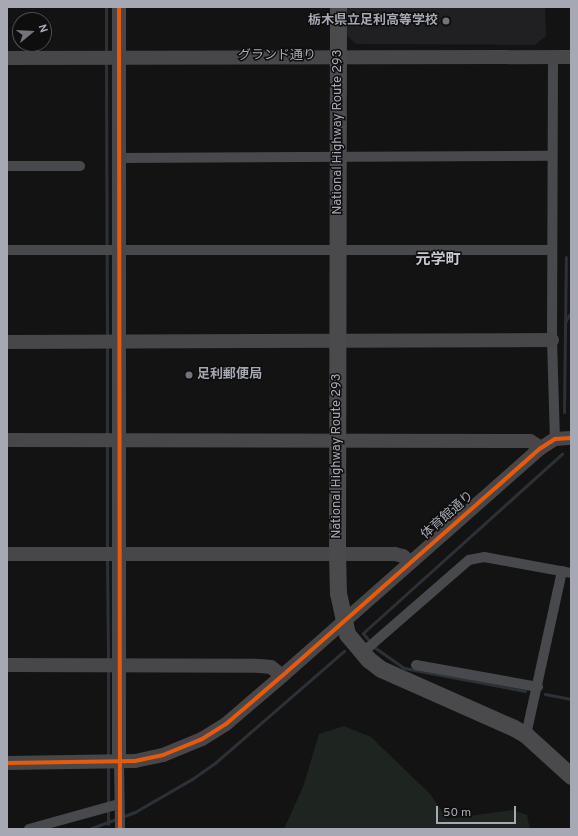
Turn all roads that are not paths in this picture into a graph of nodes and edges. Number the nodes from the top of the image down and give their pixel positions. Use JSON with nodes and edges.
{"nodes":[{"id":1,"x":119,"y":7,"type":"edge"},
{"id":2,"x":338,"y":7,"type":"edge"},
{"id":3,"x":119,"y":56,"type":"junction"},
{"id":4,"x":338,"y":56,"type":"junction"},
{"id":5,"x":553,"y":57,"type":"junction"},
{"id":6,"x":571,"y":57,"type":"edge"},
{"id":7,"x":7,"y":58,"type":"edge"},
{"id":8,"x":552,"y":156,"type":"junction"},
{"id":9,"x":338,"y":157,"type":"junction"},
{"id":10,"x":119,"y":158,"type":"junction"},
{"id":11,"x":7,"y":166,"type":"edge"},
{"id":12,"x":80,"y":166,"type":"dead end"},
{"id":13,"x":7,"y":250,"type":"edge"},
{"id":14,"x":119,"y":250,"type":"junction"},
{"id":15,"x":552,"y":250,"type":"junction"},
{"id":16,"x":338,"y":252,"type":"junction"},
{"id":17,"x":552,"y":340,"type":"junction"},
{"id":18,"x":118,"y":341,"type":"junction"},
{"id":19,"x":337,"y":341,"type":"junction"},
{"id":20,"x":7,"y":342,"type":"edge"},
{"id":21,"x":571,"y":438,"type":"edge"},
{"id":22,"x":555,"y":439,"type":"junction"},
{"id":23,"x":7,"y":440,"type":"edge"},
{"id":24,"x":119,"y":440,"type":"junction"},
{"id":25,"x":338,"y":440,"type":"junction"},
{"id":26,"x":541,"y":448,"type":"junction"},
{"id":27,"x":337,"y":553,"type":"junction"},
{"id":28,"x":7,"y":554,"type":"edge"},
{"id":29,"x":118,"y":554,"type":"junction"},
{"id":30,"x":409,"y":562,"type":"junction"},
{"id":31,"x":567,"y":572,"type":"edge"},
{"id":32,"x":344,"y":622,"type":"junction"},
{"id":33,"x":362,"y":653,"type":"junction"},
{"id":34,"x":7,"y":665,"type":"edge"},
{"id":35,"x":118,"y":665,"type":"junction"},
{"id":36,"x":416,"y":665,"type":"dead end"},
{"id":37,"x":282,"y":676,"type":"junction"},
{"id":38,"x":538,"y":687,"type":"junction"},
{"id":39,"x":526,"y":735,"type":"junction"},
{"id":40,"x":119,"y":762,"type":"junction"},
{"id":41,"x":7,"y":763,"type":"edge"},
{"id":42,"x":571,"y":776,"type":"edge"},
{"id":43,"x":119,"y":808,"type":"junction"},
{"id":44,"x":29,"y":829,"type":"edge"},
{"id":45,"x":120,"y":829,"type":"edge"}],
"edges":[{"from":1,"to":3,"type":"street"},
{"from":2,"to":4,"type":"highway","name":"National Highway Route 293"},
{"from":3,"to":4,"type":"street","name":"グランド通り"},
{"from":3,"to":7,"type":"street","name":"グランド通り"},
{"from":3,"to":10,"type":"street"},
{"from":4,"to":5,"type":"street","name":"グランド通り"},
{"from":4,"to":9,"type":"highway","name":"National Highway Route 293"},
{"from":5,"to":6,"type":"street","name":"グランド通り"},
{"from":5,"to":8,"type":"street"},
{"from":8,"to":9,"type":"street"},
{"from":8,"to":15,"type":"street"},
{"from":9,"to":10,"type":"street"},
{"from":9,"to":16,"type":"highway","name":"National Highway Route 293"},
{"from":10,"to":14,"type":"street"},
{"from":11,"to":12,"type":"street"},
{"from":13,"to":14,"type":"street"},
{"from":14,"to":16,"type":"street"},
{"from":14,"to":18,"type":"street"},
{"from":15,"to":16,"type":"street"},
{"from":15,"to":17,"type":"street"},
{"from":16,"to":19,"type":"highway","name":"National Highway Route 293"},
{"from":17,"to":19,"type":"street"},
{"from":17,"to":22,"type":"street"},
{"from":18,"to":19,"type":"street"},
{"from":18,"to":20,"type":"street"},
{"from":18,"to":24,"type":"street"},
{"from":19,"to":25,"type":"highway","name":"National Highway Route 293"},
{"from":21,"to":22,"type":"street","name":"体育館通り"},
{"from":22,"to":26,"type":"street","name":"体育館通り"},
{"from":23,"to":24,"type":"street"},
{"from":24,"to":25,"type":"street"},
{"from":24,"to":29,"type":"street"},
{"from":25,"to":26,"type":"street"},
{"from":25,"to":27,"type":"highway","name":"National Highway Route 293"},
{"from":26,"to":30,"type":"street","name":"体育館通り"},
{"from":27,"to":29,"type":"street"},
{"from":27,"to":30,"type":"street"},
{"from":27,"to":32,"type":"highway","name":"National Highway Route 293"},
{"from":28,"to":29,"type":"street"},
{"from":29,"to":35,"type":"street"},
{"from":30,"to":32,"type":"street","name":"体育館通り"},
{"from":31,"to":33,"type":"street"},
{"from":31,"to":38,"type":"street"},
{"from":32,"to":33,"type":"highway","name":"National Highway Route 293"},
{"from":32,"to":37,"type":"street","name":"体育館通り"},
{"from":33,"to":39,"type":"highway","name":"National Highway Route 293"},
{"from":34,"to":35,"type":"street"},
{"from":35,"to":37,"type":"street"},
{"from":35,"to":40,"type":"street"},
{"from":36,"to":38,"type":"street"},
{"from":37,"to":40,"type":"street","name":"体育館通り"},
{"from":38,"to":39,"type":"street"},
{"from":39,"to":42,"type":"highway","name":"National Highway Route 293"},
{"from":40,"to":41,"type":"street","name":"体育館通り"},
{"from":40,"to":43,"type":"street"},
{"from":43,"to":44,"type":"street"},
{"from":43,"to":45,"type":"street"}]}
